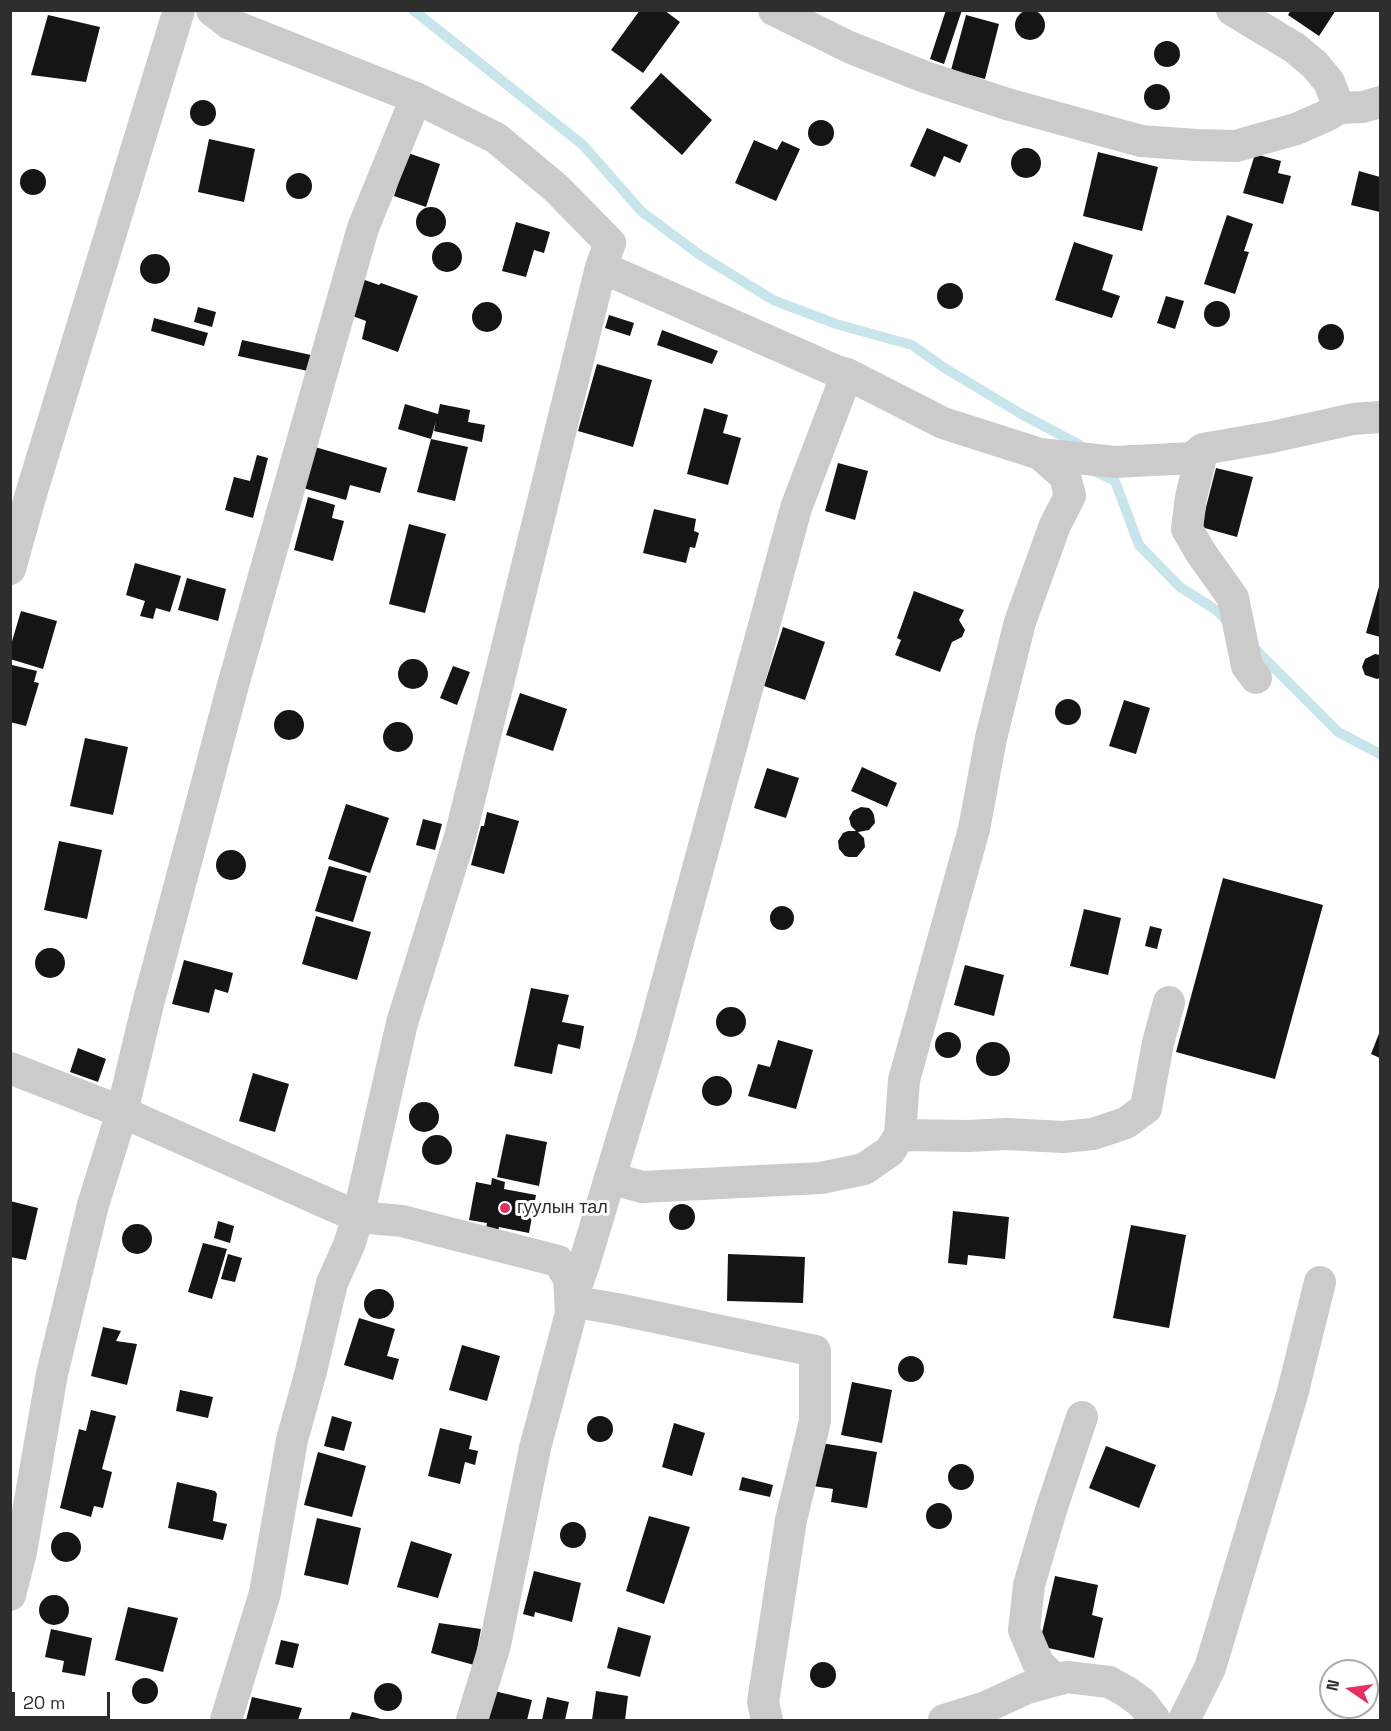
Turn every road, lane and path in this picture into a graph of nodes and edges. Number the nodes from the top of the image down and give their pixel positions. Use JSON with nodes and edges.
{"nodes":[{"id":1,"x":180,"y":10,"type":"edge"},
{"id":2,"x":212,"y":10,"type":"edge"},
{"id":3,"x":774,"y":10,"type":"edge"},
{"id":4,"x":1232,"y":10,"type":"edge"},
{"id":5,"x":416,"y":98,"type":"junction"},
{"id":6,"x":1380,"y":102,"type":"edge"},
{"id":7,"x":1339,"y":108,"type":"junction"},
{"id":8,"x":601,"y":267,"type":"junction"},
{"id":9,"x":847,"y":374,"type":"junction"},
{"id":10,"x":1380,"y":417,"type":"edge"},
{"id":11,"x":1203,"y":449,"type":"junction"},
{"id":12,"x":1040,"y":454,"type":"junction"},
{"id":13,"x":10,"y":569,"type":"edge"},
{"id":14,"x":1256,"y":678,"type":"dead end"},
{"id":15,"x":1169,"y":1002,"type":"dead end"},
{"id":16,"x":10,"y":1068,"type":"edge"},
{"id":17,"x":122,"y":1112,"type":"junction"},
{"id":18,"x":900,"y":1135,"type":"junction"},
{"id":19,"x":610,"y":1178,"type":"junction"},
{"id":20,"x":358,"y":1217,"type":"junction"},
{"id":21,"x":1320,"y":1282,"type":"dead end"},
{"id":22,"x":571,"y":1301,"type":"junction"},
{"id":23,"x":1082,"y":1418,"type":"dead end"},
{"id":24,"x":10,"y":1595,"type":"edge"},
{"id":25,"x":1062,"y":1679,"type":"junction"},
{"id":26,"x":226,"y":1720,"type":"edge"},
{"id":27,"x":472,"y":1720,"type":"edge"},
{"id":28,"x":767,"y":1720,"type":"edge"},
{"id":29,"x":944,"y":1720,"type":"edge"},
{"id":30,"x":1155,"y":1720,"type":"edge"},
{"id":31,"x":1184,"y":1720,"type":"edge"}],
"edges":[{"from":1,"to":13,"type":"street"},
{"from":2,"to":5,"type":"street"},
{"from":3,"to":7,"type":"street"},
{"from":4,"to":7,"type":"street"},
{"from":5,"to":8,"type":"street"},
{"from":5,"to":17,"type":"street"},
{"from":6,"to":7,"type":"street"},
{"from":8,"to":9,"type":"street"},
{"from":8,"to":20,"type":"street"},
{"from":9,"to":12,"type":"street"},
{"from":9,"to":19,"type":"street"},
{"from":10,"to":11,"type":"street"},
{"from":11,"to":12,"type":"street"},
{"from":11,"to":14,"type":"street"},
{"from":12,"to":18,"type":"street"},
{"from":15,"to":18,"type":"street"},
{"from":16,"to":17,"type":"street"},
{"from":17,"to":20,"type":"street"},
{"from":17,"to":24,"type":"street"},
{"from":18,"to":19,"type":"street"},
{"from":19,"to":22,"type":"street"},
{"from":20,"to":22,"type":"street"},
{"from":20,"to":26,"type":"street"},
{"from":21,"to":31,"type":"street"},
{"from":22,"to":27,"type":"street"},
{"from":22,"to":28,"type":"street"},
{"from":23,"to":25,"type":"street"},
{"from":25,"to":29,"type":"street"},
{"from":25,"to":30,"type":"street"}]}
